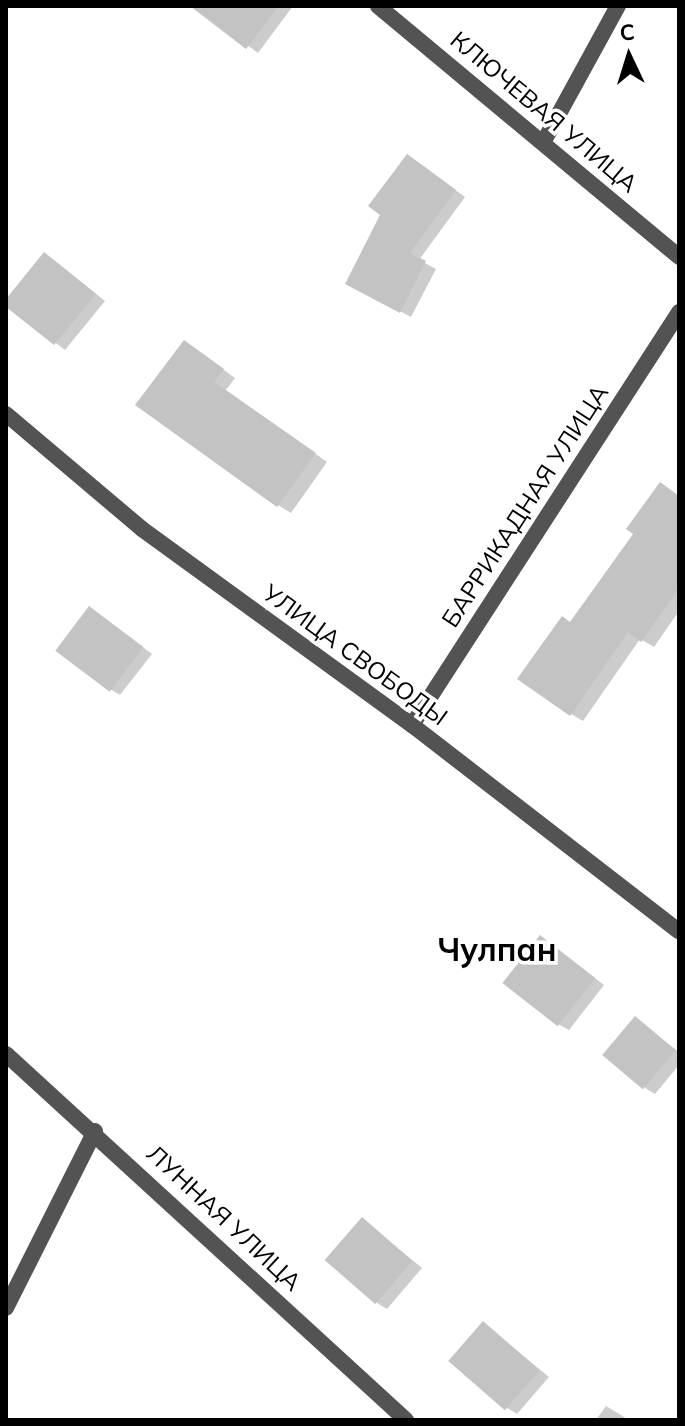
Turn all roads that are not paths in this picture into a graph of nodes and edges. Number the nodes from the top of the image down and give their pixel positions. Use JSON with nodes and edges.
{"nodes":[{"id":1,"x":378,"y":6,"type":"edge"},
{"id":2,"x":618,"y":6,"type":"edge"},
{"id":3,"x":544,"y":141,"type":"junction"},
{"id":4,"x":679,"y":257,"type":"edge"},
{"id":5,"x":679,"y":312,"type":"edge"},
{"id":6,"x":6,"y":414,"type":"edge"},
{"id":7,"x":412,"y":725,"type":"junction"},
{"id":8,"x":679,"y":931,"type":"edge"},
{"id":9,"x":6,"y":1054,"type":"edge"},
{"id":10,"x":95,"y":1131,"type":"junction"},
{"id":11,"x":6,"y":1308,"type":"edge"},
{"id":12,"x":406,"y":1420,"type":"edge"}],
"edges":[{"from":1,"to":3,"type":"street","name":"КЛЮЧЕВАЯ УЛИЦА"},
{"from":2,"to":3,"type":"street"},
{"from":3,"to":4,"type":"street","name":"КЛЮЧЕВАЯ УЛИЦА"},
{"from":5,"to":7,"type":"street","name":"БАРРИКАДНАЯ УЛИЦА"},
{"from":6,"to":7,"type":"street","name":"УЛИЦА СВОБОДЫ"},
{"from":7,"to":8,"type":"street","name":"УЛИЦА СВОБОДЫ"},
{"from":9,"to":10,"type":"street","name":"ЛУННАЯ УЛИЦА"},
{"from":10,"to":11,"type":"street"},
{"from":10,"to":12,"type":"street","name":"ЛУННАЯ УЛИЦА"}]}
